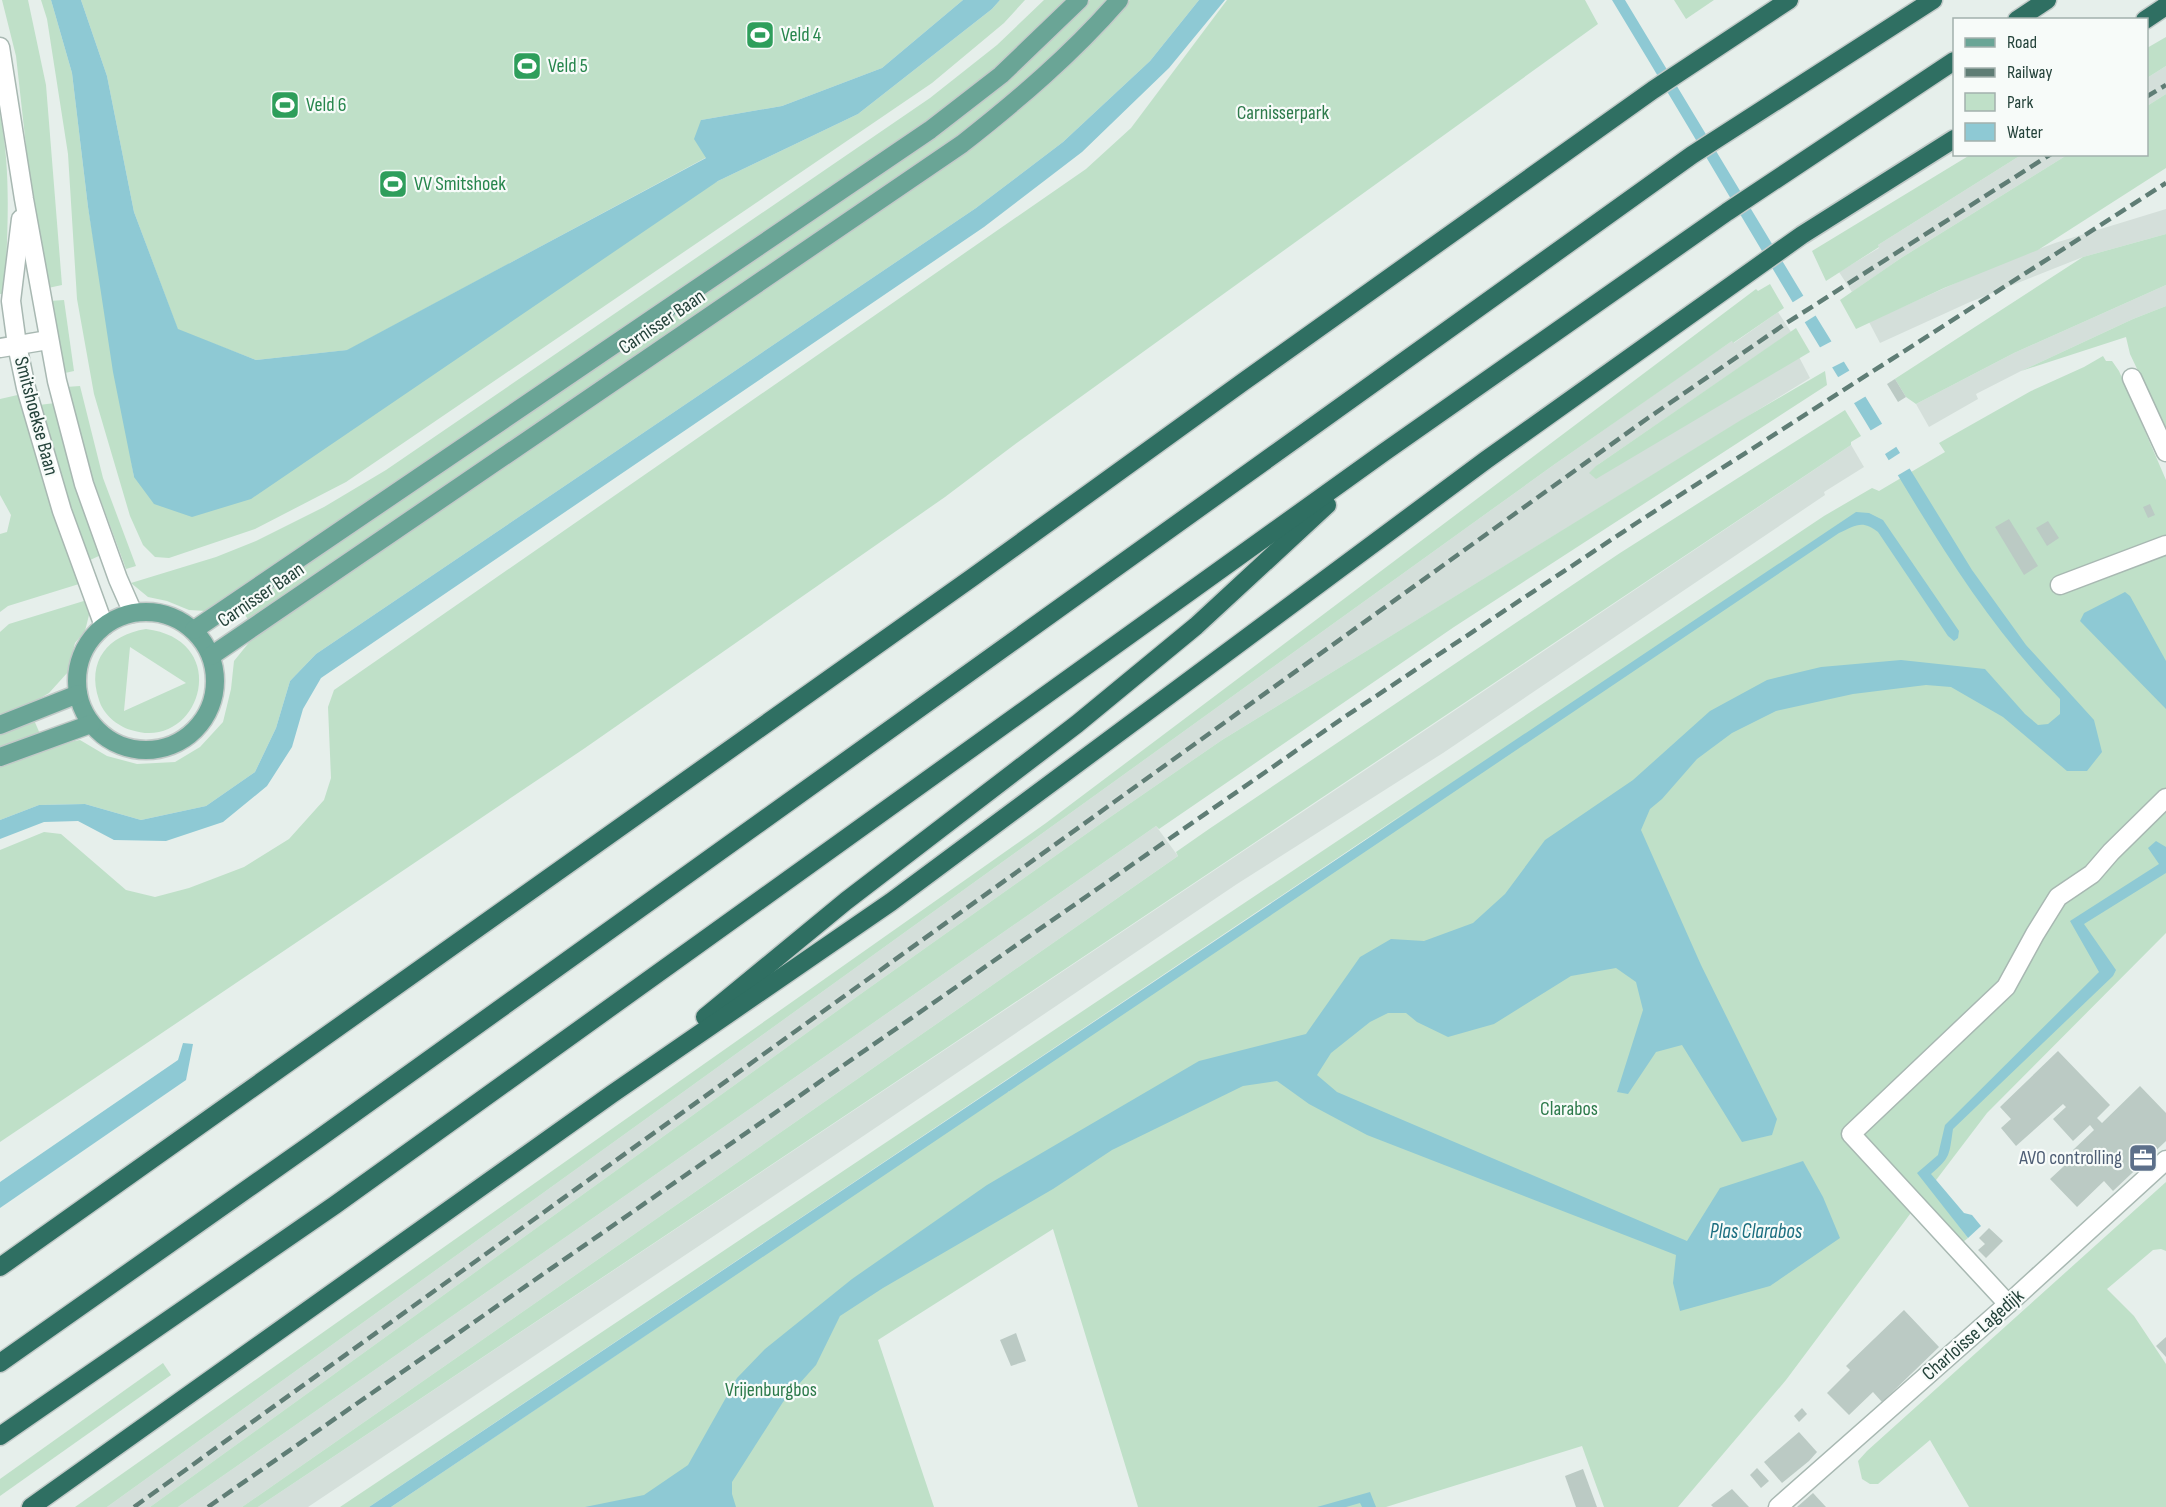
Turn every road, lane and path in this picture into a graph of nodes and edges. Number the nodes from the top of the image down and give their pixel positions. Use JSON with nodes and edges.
{"nodes":[{"id":1,"x":1079,"y":0,"type":"edge"},
{"id":2,"x":1119,"y":0,"type":"edge"},
{"id":3,"x":1789,"y":0,"type":"edge"},
{"id":4,"x":1933,"y":0,"type":"edge"},
{"id":5,"x":2047,"y":0,"type":"edge"},
{"id":6,"x":2166,"y":6,"type":"edge"},
{"id":7,"x":2020,"y":18,"type":"edge"},
{"id":8,"x":2148,"y":18,"type":"edge"},
{"id":9,"x":0,"y":48,"type":"edge"},
{"id":10,"x":1953,"y":62,"type":"edge"},
{"id":11,"x":1953,"y":140,"type":"edge"},
{"id":12,"x":24,"y":199,"type":"junction"},
{"id":13,"x":48,"y":340,"type":"junction"},
{"id":14,"x":8,"y":347,"type":"edge"},
{"id":15,"x":2132,"y":378,"type":"dead end"},
{"id":16,"x":2166,"y":452,"type":"edge"},
{"id":17,"x":1383,"y":453,"type":"junction"},
{"id":18,"x":2166,"y":545,"type":"edge"},
{"id":19,"x":2060,"y":585,"type":"dead end"},
{"id":20,"x":133,"y":613,"type":"junction"},
{"id":21,"x":104,"y":626,"type":"junction"},
{"id":22,"x":194,"y":630,"type":"junction"},
{"id":23,"x":211,"y":656,"type":"junction"},
{"id":24,"x":78,"y":694,"type":"junction"},
{"id":25,"x":0,"y":724,"type":"edge"},
{"id":26,"x":91,"y":724,"type":"junction"},
{"id":27,"x":0,"y":757,"type":"edge"},
{"id":28,"x":2163,"y":801,"type":"edge"},
{"id":29,"x":612,"y":1094,"type":"junction"},
{"id":30,"x":2166,"y":1160,"type":"edge"},
{"id":31,"x":0,"y":1267,"type":"edge"},
{"id":32,"x":2008,"y":1304,"type":"junction"},
{"id":33,"x":0,"y":1363,"type":"edge"},
{"id":34,"x":0,"y":1436,"type":"edge"},
{"id":35,"x":31,"y":1507,"type":"edge"},
{"id":36,"x":1778,"y":1507,"type":"edge"}],
"edges":[{"from":1,"to":22,"type":"main road","name":"Carnisser Baan"},
{"from":2,"to":23,"type":"main road","name":"Carnisser Baan"},
{"from":3,"to":31,"type":"highway"},
{"from":4,"to":33,"type":"highway"},
{"from":5,"to":7,"type":"highway"},
{"from":6,"to":8,"type":"highway"},
{"from":9,"to":12,"type":"street","name":"Smitshoekse Baan"},
{"from":10,"to":17,"type":"highway"},
{"from":11,"to":29,"type":"highway"},
{"from":12,"to":13,"type":"street","name":"Smitshoekse Baan"},
{"from":12,"to":14,"type":"street","name":"Smitshoekse Baan"},
{"from":13,"to":14,"type":"street"},
{"from":13,"to":20,"type":"street","name":"Smitshoekse Baan"},
{"from":14,"to":21,"type":"street","name":"Smitshoekse Baan"},
{"from":15,"to":16,"type":"street"},
{"from":17,"to":29,"type":"highway"},
{"from":17,"to":34,"type":"highway"},
{"from":18,"to":19,"type":"street"},
{"from":20,"to":21,"type":"main road"},
{"from":20,"to":22,"type":"main road"},
{"from":21,"to":24,"type":"main road"},
{"from":22,"to":23,"type":"main road"},
{"from":23,"to":26,"type":"main road"},
{"from":24,"to":25,"type":"main road"},
{"from":24,"to":26,"type":"main road"},
{"from":26,"to":27,"type":"main road"},
{"from":28,"to":32,"type":"street"},
{"from":29,"to":35,"type":"highway"},
{"from":30,"to":32,"type":"street","name":"Charloisse Lagedijk"},
{"from":32,"to":36,"type":"street","name":"Charloisse Lagedijk"}]}
